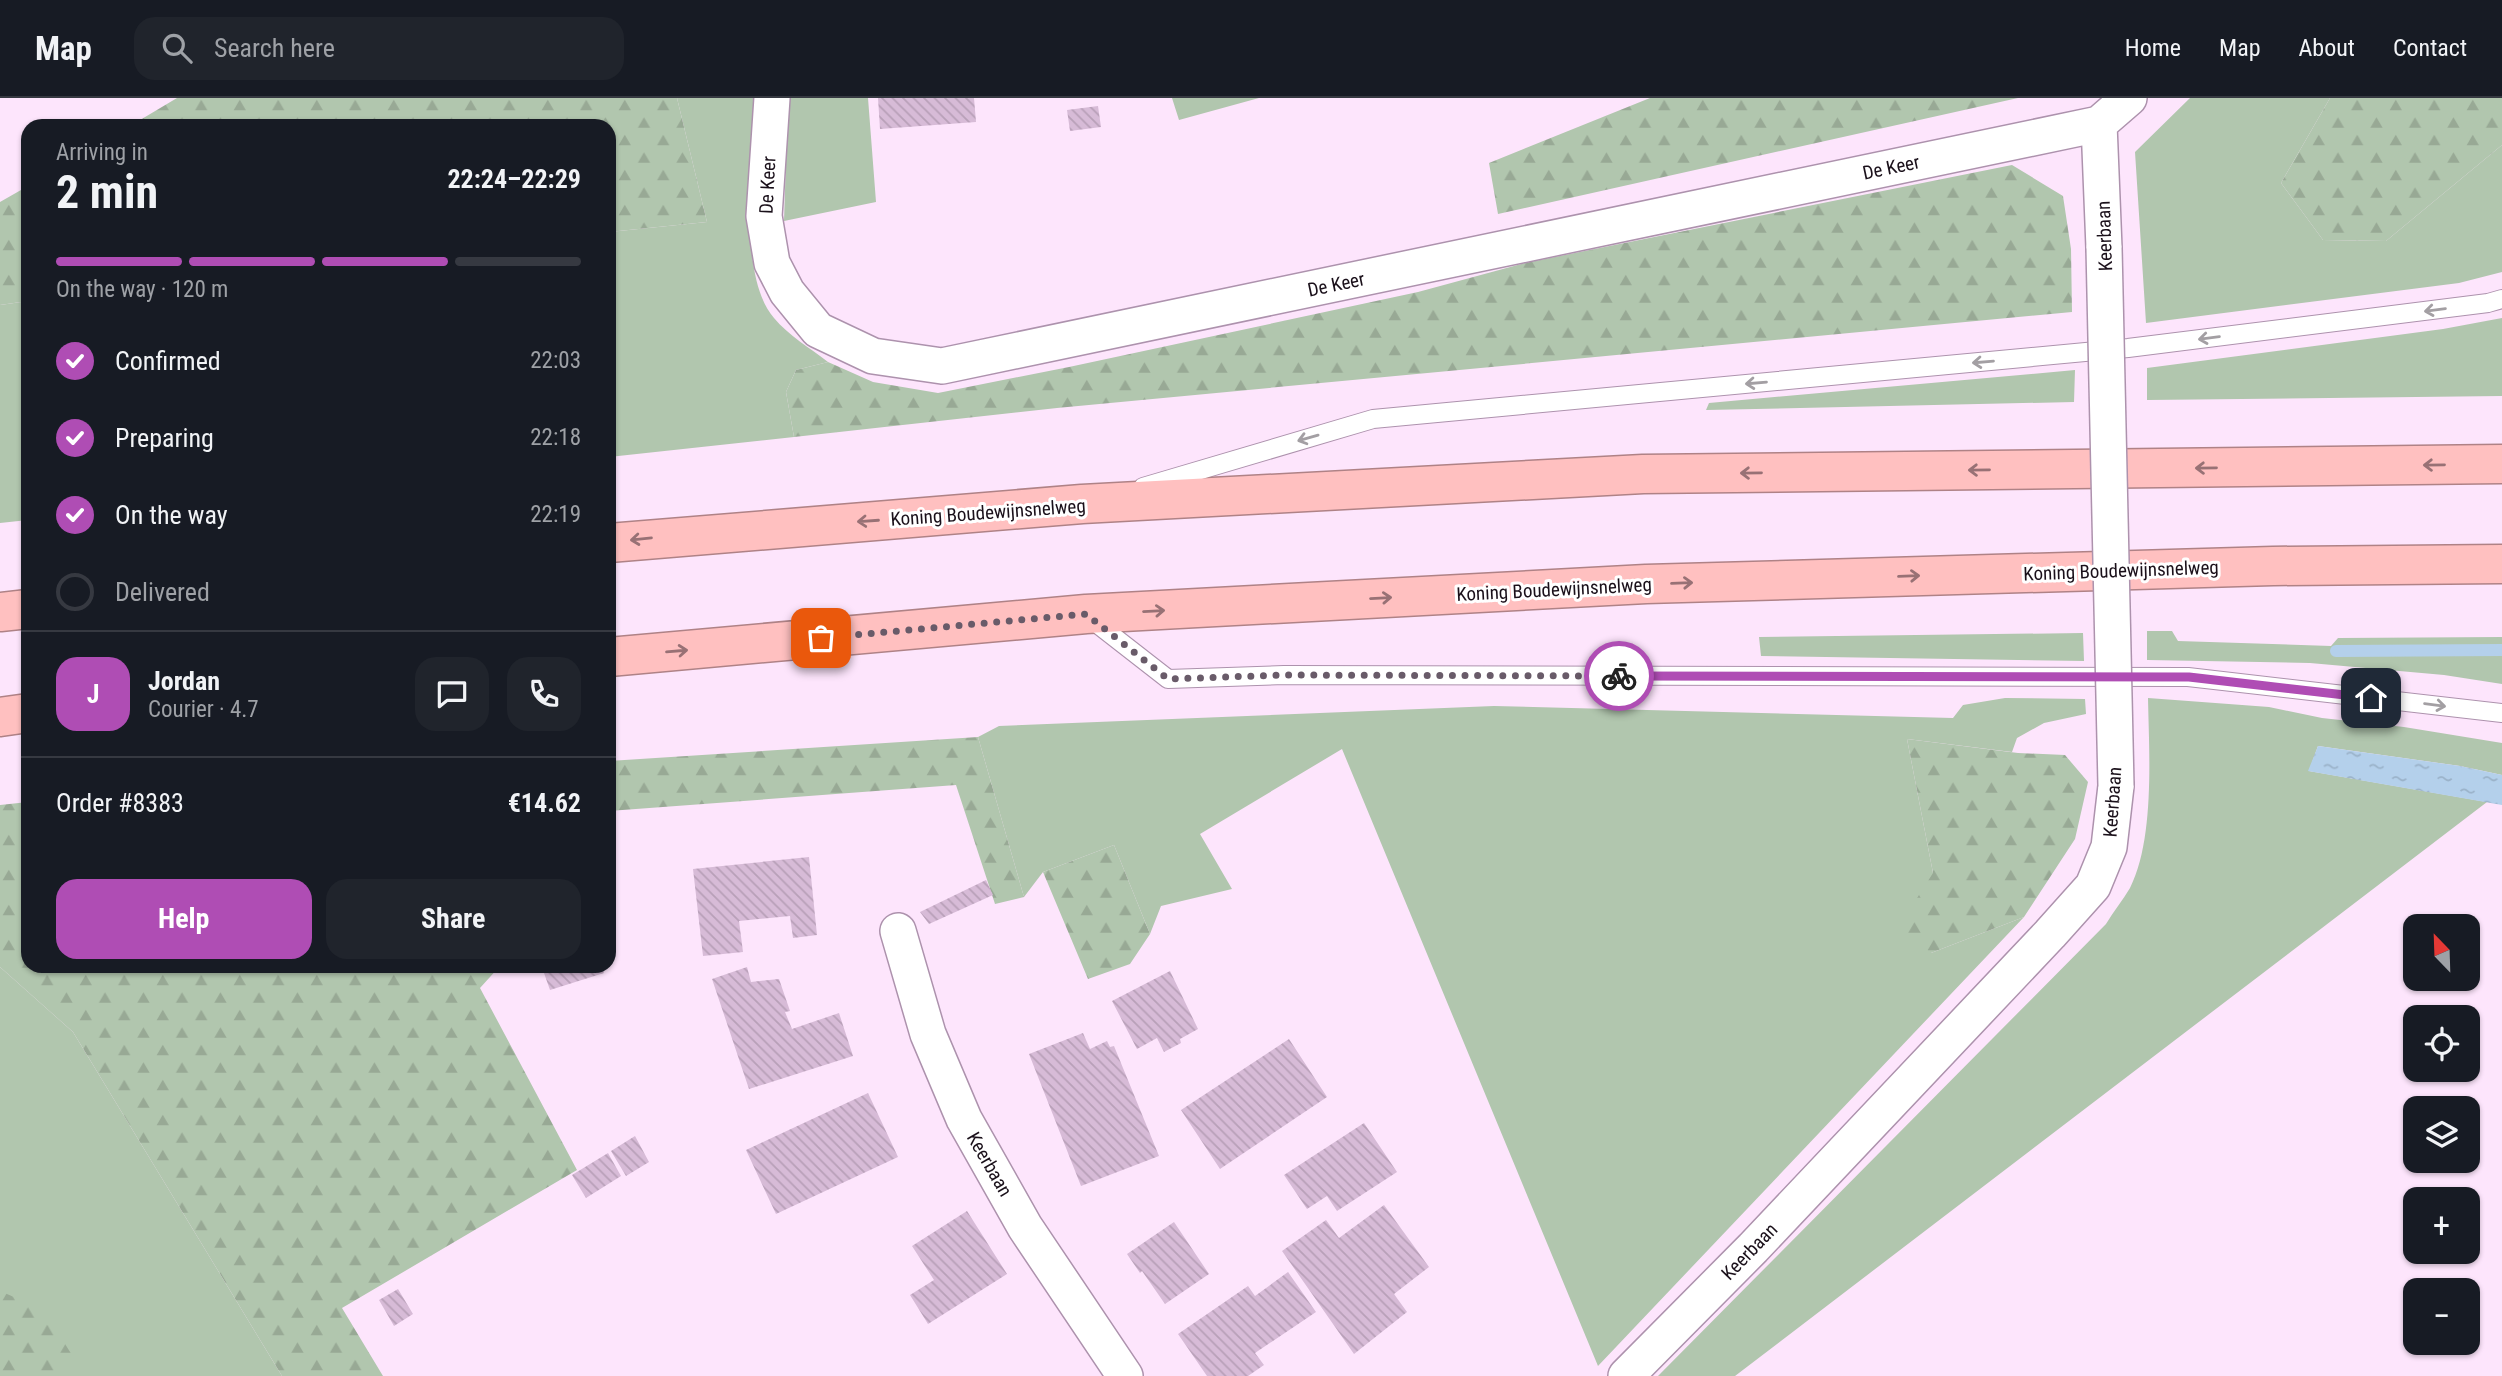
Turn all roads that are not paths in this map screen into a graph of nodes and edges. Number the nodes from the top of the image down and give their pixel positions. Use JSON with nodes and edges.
{"nodes":[{"id":1,"x":772,"y":98,"type":"edge"},
{"id":2,"x":2129,"y":98,"type":"edge"},
{"id":3,"x":2099,"y":124,"type":"junction"},
{"id":4,"x":2502,"y":299,"type":"edge"},
{"id":5,"x":2502,"y":464,"type":"edge"},
{"id":6,"x":1082,"y":504,"type":"junction"},
{"id":7,"x":616,"y":542,"type":"edge"},
{"id":8,"x":2502,"y":564,"type":"edge"},
{"id":9,"x":21,"y":610,"type":"edge"},
{"id":10,"x":0,"y":612,"type":"edge"},
{"id":11,"x":1086,"y":614,"type":"junction"},
{"id":12,"x":616,"y":656,"type":"edge"},
{"id":13,"x":2502,"y":713,"type":"edge"},
{"id":14,"x":21,"y":714,"type":"edge"},
{"id":15,"x":0,"y":717,"type":"edge"},
{"id":16,"x":898,"y":931,"type":"dead end"},
{"id":17,"x":1125,"y":1376,"type":"edge"},
{"id":18,"x":1626,"y":1376,"type":"edge"}],
"edges":[{"from":1,"to":3,"type":"street","name":"De Keer"},
{"from":2,"to":3,"type":"street"},
{"from":3,"to":18,"type":"street","name":"Keerbaan","bridge":true},
{"from":4,"to":6,"type":"lane","one_way":true},
{"from":5,"to":6,"type":"highway","name":"Koning Boudewijnsnelweg","one_way":true},
{"from":6,"to":7,"type":"highway","name":"Koning Boudewijnsnelweg","one_way":true},
{"from":11,"to":8,"type":"highway","name":"Koning Boudewijnsnelweg","one_way":true},
{"from":9,"to":10,"type":"highway"},
{"from":12,"to":11,"type":"highway","name":"Koning Boudewijnsnelweg","one_way":true},
{"from":11,"to":13,"type":"lane","one_way":true},
{"from":14,"to":15,"type":"highway"},
{"from":16,"to":17,"type":"street","name":"Keerbaan"}]}
